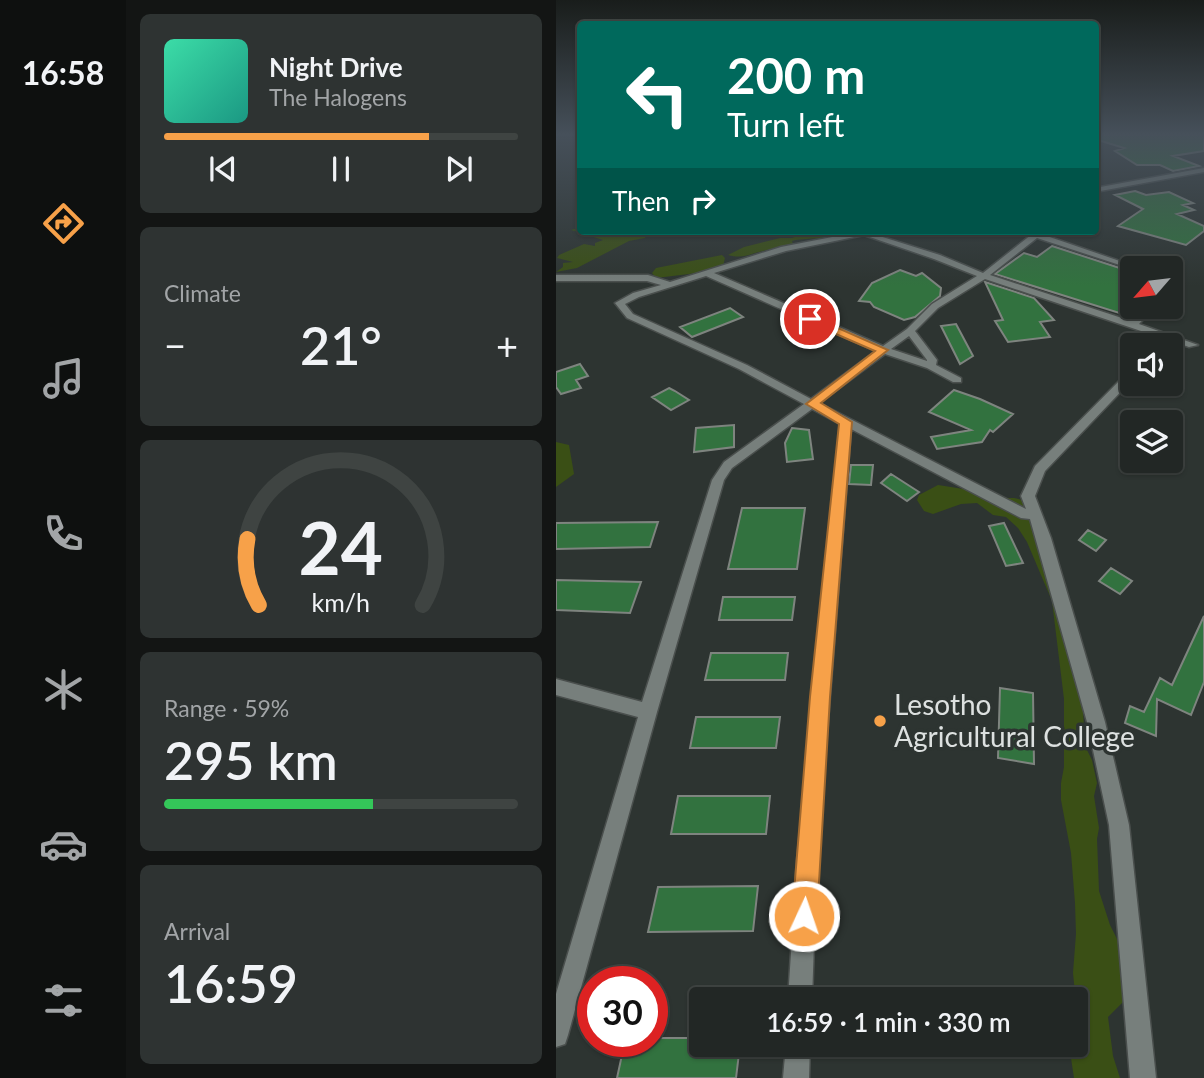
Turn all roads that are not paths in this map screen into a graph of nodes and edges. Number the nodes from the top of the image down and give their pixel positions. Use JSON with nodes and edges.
{"nodes":[{"id":1,"x":1130,"y":185,"type":"edge"},
{"id":2,"x":1099,"y":192,"type":"edge"},
{"id":3,"x":854,"y":235,"type":"edge"},
{"id":4,"x":870,"y":235,"type":"edge"},
{"id":5,"x":1036,"y":235,"type":"edge"},
{"id":6,"x":1045,"y":235,"type":"edge"},
{"id":7,"x":1120,"y":262,"type":"edge"},
{"id":8,"x":706,"y":273,"type":"junction"},
{"id":9,"x":984,"y":276,"type":"junction"},
{"id":10,"x":556,"y":278,"type":"edge"},
{"id":11,"x":669,"y":284,"type":"junction"},
{"id":12,"x":1139,"y":319,"type":"edge"},
{"id":13,"x":1133,"y":325,"type":"junction"},
{"id":14,"x":910,"y":331,"type":"junction"},
{"id":15,"x":1149,"y":333,"type":"edge"},
{"id":16,"x":1183,"y":344,"type":"edge"},
{"id":17,"x":1193,"y":345,"type":"dead end"},
{"id":18,"x":883,"y":350,"type":"junction"},
{"id":19,"x":931,"y":366,"type":"junction"},
{"id":20,"x":957,"y":380,"type":"dead end"},
{"id":21,"x":1120,"y":386,"type":"edge"},
{"id":22,"x":812,"y":404,"type":"junction"},
{"id":23,"x":845,"y":422,"type":"junction"},
{"id":24,"x":1036,"y":514,"type":"junction"},
{"id":25,"x":556,"y":687,"type":"edge"},
{"id":26,"x":648,"y":712,"type":"junction"},
{"id":27,"x":801,"y":987,"type":"edge"},
{"id":28,"x":556,"y":1035,"type":"edge"},
{"id":29,"x":797,"y":1057,"type":"edge"},
{"id":30,"x":796,"y":1078,"type":"edge"},
{"id":31,"x":1143,"y":1078,"type":"edge"}],
"edges":[{"from":1,"to":2,"type":"street"},
{"from":3,"to":8,"type":"street"},
{"from":4,"to":9,"type":"street"},
{"from":5,"to":9,"type":"street"},
{"from":6,"to":7,"type":"street"},
{"from":8,"to":11,"type":"street"},
{"from":8,"to":18,"type":"street"},
{"from":9,"to":13,"type":"street"},
{"from":9,"to":14,"type":"street"},
{"from":10,"to":11,"type":"street"},
{"from":11,"to":22,"type":"street"},
{"from":12,"to":13,"type":"street"},
{"from":13,"to":15,"type":"street"},
{"from":14,"to":18,"type":"street"},
{"from":14,"to":19,"type":"street"},
{"from":16,"to":17,"type":"street"},
{"from":18,"to":19,"type":"street"},
{"from":18,"to":22,"type":"street"},
{"from":19,"to":20,"type":"street"},
{"from":21,"to":24,"type":"street"},
{"from":22,"to":23,"type":"street"},
{"from":22,"to":26,"type":"street"},
{"from":23,"to":24,"type":"street"},
{"from":23,"to":27,"type":"street"},
{"from":24,"to":31,"type":"street"},
{"from":25,"to":26,"type":"street"},
{"from":26,"to":28,"type":"street"},
{"from":29,"to":30,"type":"street"}]}
